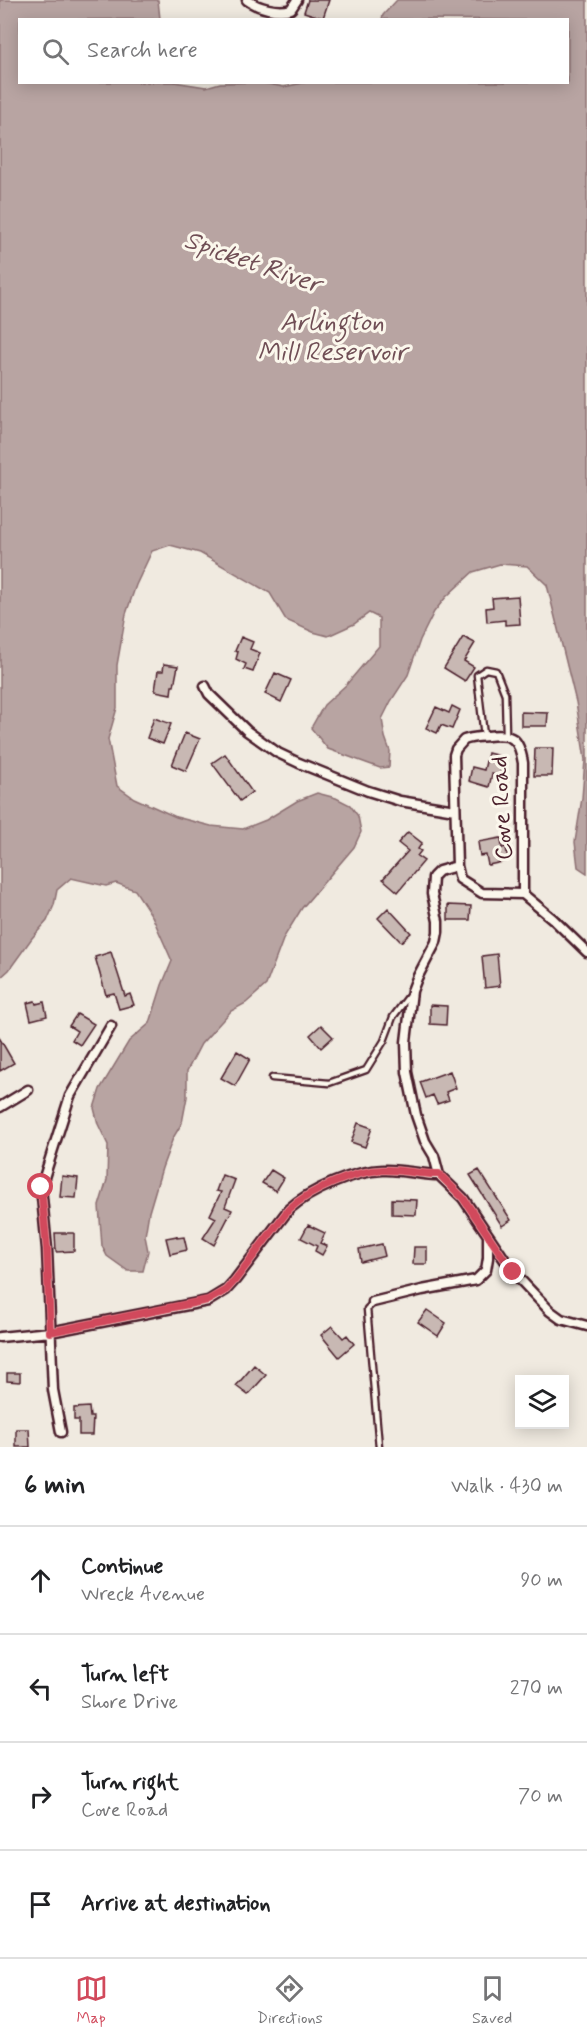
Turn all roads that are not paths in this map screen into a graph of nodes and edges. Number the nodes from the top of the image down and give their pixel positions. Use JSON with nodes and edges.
{"nodes":[{"id":1,"x":247,"y":0,"type":"edge"},
{"id":2,"x":297,"y":0,"type":"edge"},
{"id":3,"x":205,"y":686,"type":"dead end"},
{"id":4,"x":506,"y":734,"type":"junction"},
{"id":5,"x":484,"y":736,"type":"junction"},
{"id":6,"x":455,"y":810,"type":"junction"},
{"id":7,"x":457,"y":866,"type":"junction"},
{"id":8,"x":523,"y":894,"type":"junction"},
{"id":9,"x":587,"y":952,"type":"edge"},
{"id":10,"x":412,"y":991,"type":"junction"},
{"id":11,"x":111,"y":1026,"type":"dead end"},
{"id":12,"x":272,"y":1078,"type":"dead end"},
{"id":13,"x":28,"y":1090,"type":"dead end"},
{"id":14,"x":0,"y":1107,"type":"edge"},
{"id":15,"x":439,"y":1174,"type":"junction"},
{"id":16,"x":488,"y":1237,"type":"junction"},
{"id":17,"x":373,"y":1302,"type":"joint"},
{"id":18,"x":587,"y":1326,"type":"edge"},
{"id":19,"x":50,"y":1332,"type":"junction"},
{"id":20,"x":0,"y":1337,"type":"edge"},
{"id":21,"x":61,"y":1432,"type":"dead end"},
{"id":22,"x":379,"y":1447,"type":"edge"}],
"edges":[{"from":1,"to":2,"type":"street"},
{"from":3,"to":6,"type":"street","name":"Cove Road"},
{"from":4,"to":5,"type":"street","name":"Cove Road"},
{"from":4,"to":5,"type":"lane"},
{"from":4,"to":8,"type":"street","name":"Cove Road"},
{"from":5,"to":6,"type":"street","name":"Cove Road"},
{"from":6,"to":7,"type":"street","name":"Cove Road"},
{"from":7,"to":8,"type":"street"},
{"from":7,"to":10,"type":"street","name":"Cove Road"},
{"from":8,"to":9,"type":"street"},
{"from":10,"to":12,"type":"lane"},
{"from":10,"to":15,"type":"street","name":"Cove Road"},
{"from":11,"to":19,"type":"street"},
{"from":13,"to":14,"type":"street"},
{"from":15,"to":16,"type":"street","name":"Cove Road"},
{"from":15,"to":19,"type":"street"},
{"from":16,"to":17,"type":"street"},
{"from":16,"to":18,"type":"street","name":"Cove Road"},
{"from":17,"to":22,"type":"lane"},
{"from":19,"to":20,"type":"street"},
{"from":19,"to":21,"type":"street"}]}
